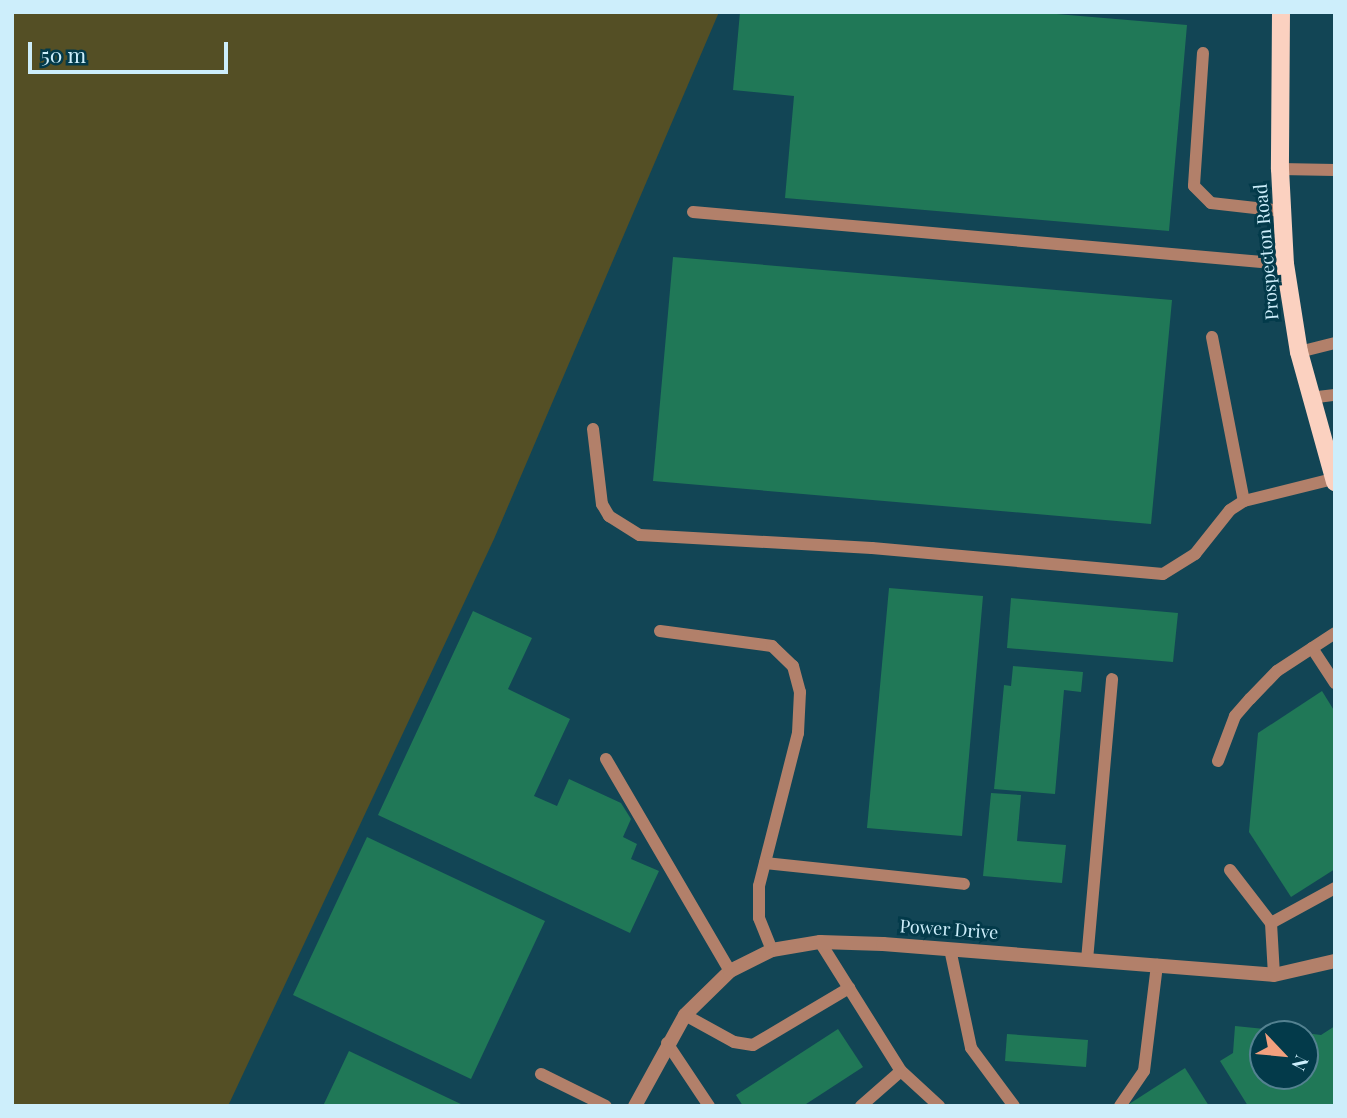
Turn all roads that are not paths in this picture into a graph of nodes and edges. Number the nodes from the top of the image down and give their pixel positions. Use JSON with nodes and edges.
{"nodes":[{"id":1,"x":1281,"y":12,"type":"edge"},
{"id":2,"x":1203,"y":53,"type":"dead end"},
{"id":3,"x":1280,"y":169,"type":"junction"},
{"id":4,"x":1335,"y":170,"type":"edge"},
{"id":5,"x":1282,"y":211,"type":"junction"},
{"id":6,"x":693,"y":212,"type":"dead end"},
{"id":7,"x":1285,"y":264,"type":"junction"},
{"id":8,"x":1212,"y":337,"type":"dead end"},
{"id":9,"x":1335,"y":343,"type":"edge"},
{"id":10,"x":1299,"y":352,"type":"junction"},
{"id":11,"x":1335,"y":395,"type":"edge"},
{"id":12,"x":1309,"y":398,"type":"junction"},
{"id":13,"x":593,"y":429,"type":"dead end"},
{"id":14,"x":1334,"y":480,"type":"edge"},
{"id":15,"x":1244,"y":500,"type":"junction"},
{"id":16,"x":660,"y":631,"type":"dead end"},
{"id":17,"x":1335,"y":633,"type":"edge"},
{"id":18,"x":1312,"y":648,"type":"junction"},
{"id":19,"x":1112,"y":679,"type":"dead end"},
{"id":20,"x":1335,"y":683,"type":"edge"},
{"id":21,"x":606,"y":759,"type":"dead end"},
{"id":22,"x":1218,"y":761,"type":"dead end"},
{"id":23,"x":765,"y":863,"type":"junction"},
{"id":24,"x":1230,"y":870,"type":"dead end"},
{"id":25,"x":964,"y":884,"type":"dead end"},
{"id":26,"x":1335,"y":888,"type":"edge"},
{"id":27,"x":1271,"y":923,"type":"junction"},
{"id":28,"x":820,"y":942,"type":"junction"},
{"id":29,"x":950,"y":949,"type":"junction"},
{"id":30,"x":772,"y":950,"type":"junction"},
{"id":31,"x":1087,"y":960,"type":"junction"},
{"id":32,"x":1335,"y":961,"type":"edge"},
{"id":33,"x":1157,"y":965,"type":"junction"},
{"id":34,"x":730,"y":971,"type":"junction"},
{"id":35,"x":1274,"y":975,"type":"junction"},
{"id":36,"x":849,"y":988,"type":"junction"},
{"id":37,"x":685,"y":1015,"type":"junction"},
{"id":38,"x":667,"y":1043,"type":"junction"},
{"id":39,"x":901,"y":1071,"type":"junction"},
{"id":40,"x":541,"y":1073,"type":"dead end"},
{"id":41,"x":606,"y":1106,"type":"edge"},
{"id":42,"x":635,"y":1106,"type":"edge"},
{"id":43,"x":709,"y":1106,"type":"edge"},
{"id":44,"x":861,"y":1106,"type":"edge"},
{"id":45,"x":939,"y":1106,"type":"edge"},
{"id":46,"x":1014,"y":1106,"type":"edge"},
{"id":47,"x":1120,"y":1106,"type":"edge"}],
"edges":[{"from":1,"to":3,"type":"main road","name":"Prospecton Road"},
{"from":2,"to":5,"type":"lane"},
{"from":3,"to":4,"type":"lane"},
{"from":3,"to":5,"type":"main road","name":"Prospecton Road"},
{"from":5,"to":7,"type":"main road","name":"Prospecton Road"},
{"from":6,"to":7,"type":"lane"},
{"from":7,"to":10,"type":"main road","name":"Prospecton Road"},
{"from":8,"to":15,"type":"lane"},
{"from":9,"to":10,"type":"lane"},
{"from":10,"to":12,"type":"main road","name":"Prospecton Road"},
{"from":11,"to":12,"type":"lane"},
{"from":12,"to":14,"type":"main road","name":"Prospecton Road"},
{"from":13,"to":15,"type":"lane"},
{"from":14,"to":15,"type":"lane"},
{"from":16,"to":23,"type":"lane"},
{"from":17,"to":18,"type":"lane"},
{"from":18,"to":20,"type":"lane"},
{"from":18,"to":22,"type":"lane"},
{"from":19,"to":31,"type":"lane"},
{"from":21,"to":34,"type":"lane"},
{"from":23,"to":25,"type":"lane"},
{"from":23,"to":30,"type":"lane"},
{"from":24,"to":27,"type":"lane"},
{"from":26,"to":27,"type":"lane"},
{"from":27,"to":35,"type":"lane"},
{"from":28,"to":29,"type":"street","name":"Power Drive"},
{"from":28,"to":30,"type":"street","name":"Power Drive"},
{"from":28,"to":36,"type":"lane"},
{"from":29,"to":31,"type":"street","name":"Power Drive"},
{"from":29,"to":46,"type":"lane"},
{"from":30,"to":34,"type":"street","name":"Power Drive"},
{"from":31,"to":33,"type":"street","name":"Power Drive"},
{"from":32,"to":35,"type":"street","name":"Power Drive"},
{"from":33,"to":35,"type":"street","name":"Power Drive"},
{"from":33,"to":47,"type":"lane"},
{"from":34,"to":37,"type":"street","name":"Power Drive"},
{"from":36,"to":37,"type":"lane"},
{"from":36,"to":39,"type":"lane"},
{"from":37,"to":38,"type":"street","name":"Power Drive"},
{"from":38,"to":42,"type":"street","name":"Power Drive"},
{"from":38,"to":43,"type":"lane"},
{"from":39,"to":44,"type":"lane"},
{"from":39,"to":45,"type":"lane"},
{"from":40,"to":41,"type":"lane"}]}
